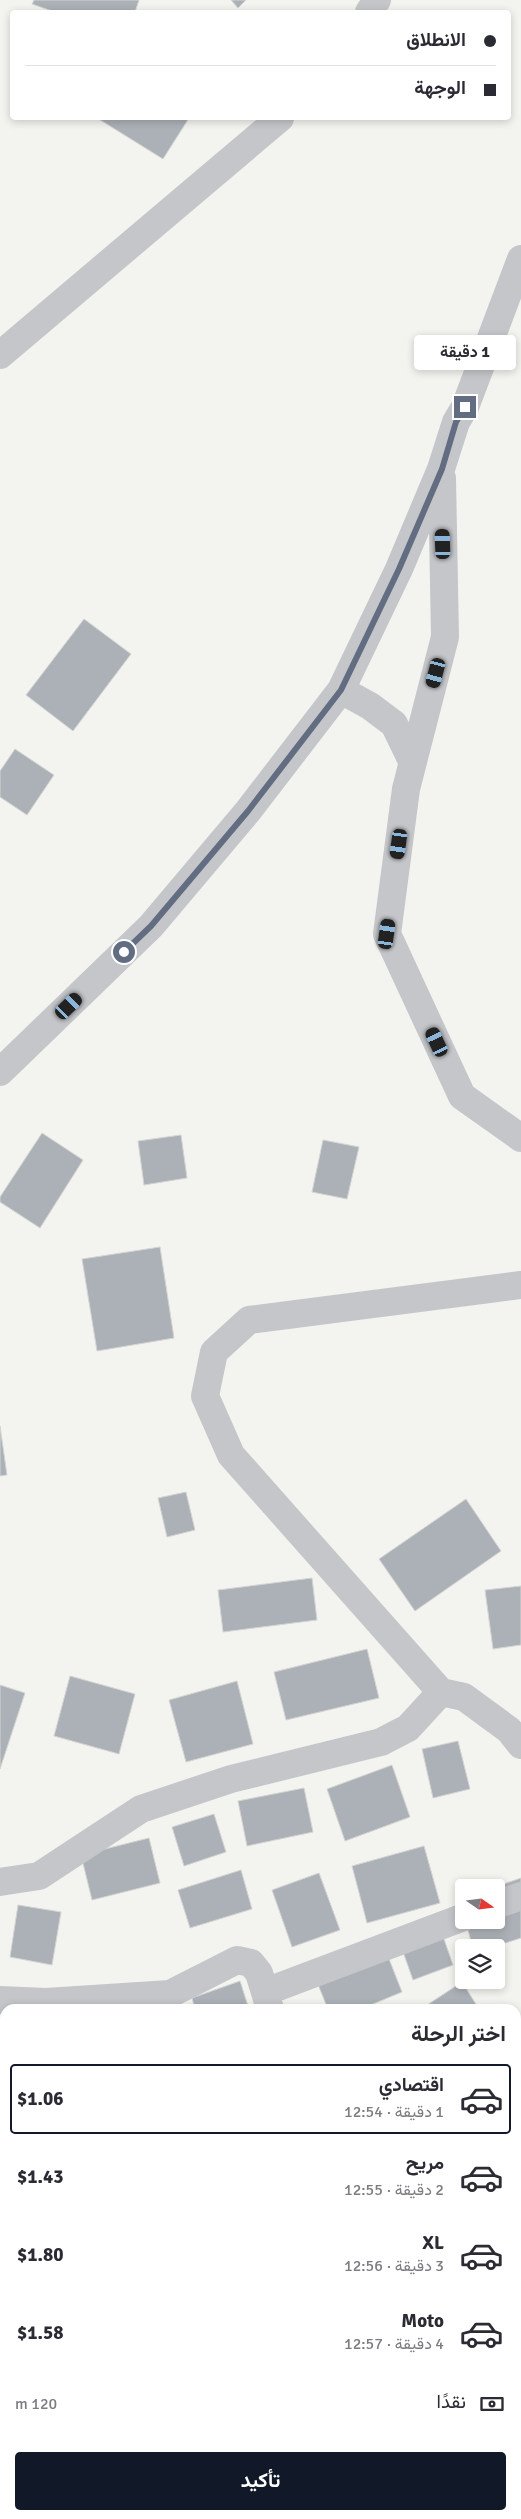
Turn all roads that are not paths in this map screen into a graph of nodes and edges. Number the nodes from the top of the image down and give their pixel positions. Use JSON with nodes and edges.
{"nodes":[{"id":1,"x":278,"y":120,"type":"edge"},
{"id":2,"x":521,"y":259,"type":"edge"},
{"id":3,"x":0,"y":355,"type":"edge"},
{"id":4,"x":442,"y":469,"type":"junction"},
{"id":5,"x":341,"y":690,"type":"junction"},
{"id":6,"x":412,"y":761,"type":"junction"},
{"id":7,"x":0,"y":1072,"type":"edge"},
{"id":8,"x":521,"y":1138,"type":"edge"},
{"id":9,"x":521,"y":1285,"type":"edge"},
{"id":10,"x":441,"y":1692,"type":"junction"},
{"id":11,"x":521,"y":1746,"type":"edge"},
{"id":12,"x":0,"y":1882,"type":"edge"},
{"id":13,"x":521,"y":1896,"type":"edge"},
{"id":14,"x":505,"y":1902,"type":"edge"},
{"id":15,"x":455,"y":1921,"type":"edge"},
{"id":16,"x":0,"y":2000,"type":"edge"},
{"id":17,"x":267,"y":2000,"type":"edge"}],
"edges":[{"from":1,"to":3,"type":"street"},
{"from":2,"to":4,"type":"street"},
{"from":4,"to":5,"type":"street"},
{"from":4,"to":6,"type":"street"},
{"from":5,"to":6,"type":"street"},
{"from":5,"to":7,"type":"street"},
{"from":6,"to":8,"type":"street"},
{"from":9,"to":10,"type":"street"},
{"from":10,"to":11,"type":"street"},
{"from":10,"to":12,"type":"street"},
{"from":13,"to":14,"type":"street"},
{"from":15,"to":17,"type":"street"},
{"from":16,"to":17,"type":"street"}]}
